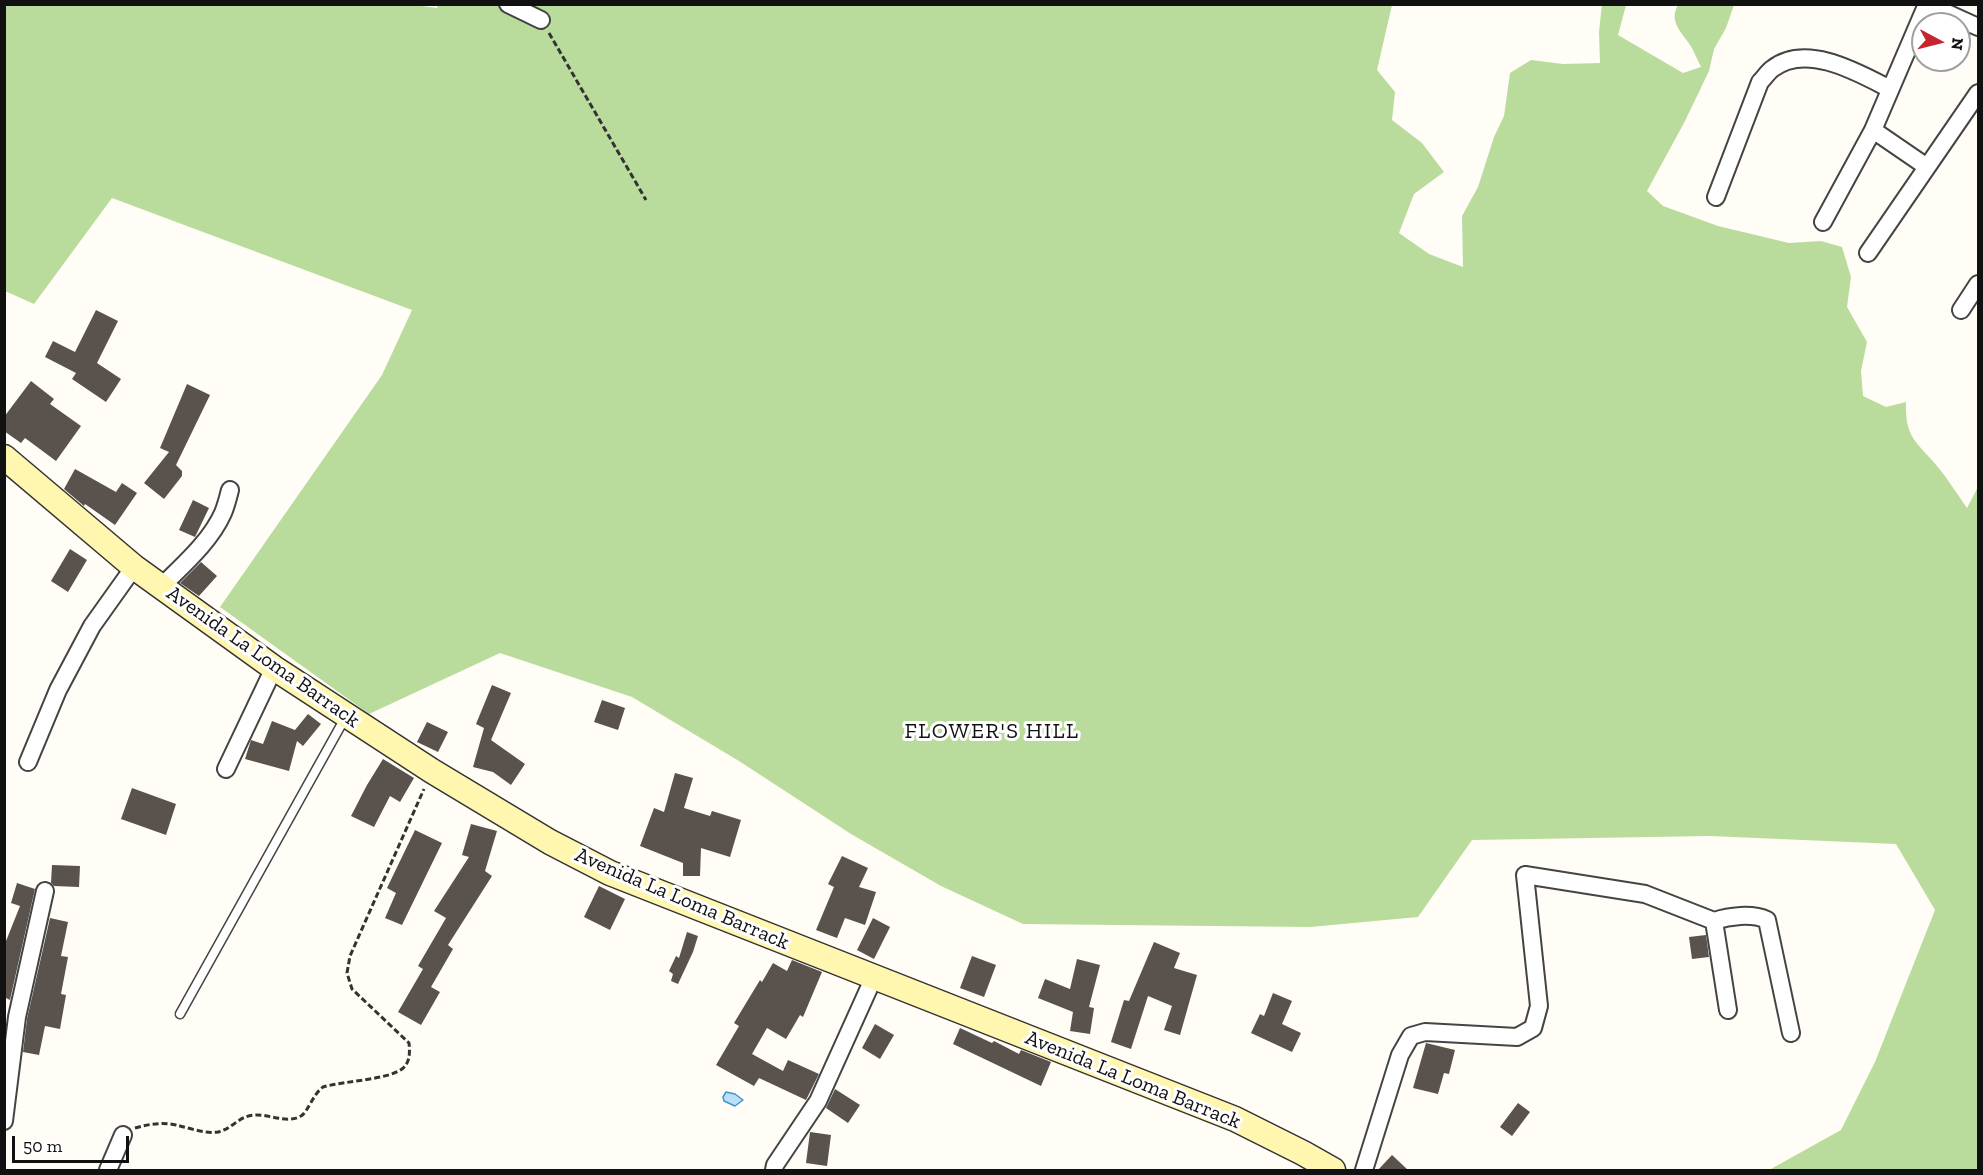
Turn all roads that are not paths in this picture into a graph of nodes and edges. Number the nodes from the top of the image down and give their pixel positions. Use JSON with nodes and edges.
{"nodes":[{"id":1,"x":508,"y":4,"type":"edge"},
{"id":2,"x":1927,"y":4,"type":"edge"},
{"id":3,"x":541,"y":20,"type":"road end"},
{"id":4,"x":1978,"y":27,"type":"edge"},
{"id":5,"x":1890,"y":89,"type":"junction"},
{"id":6,"x":1978,"y":93,"type":"edge"},
{"id":7,"x":1873,"y":130,"type":"junction"},
{"id":8,"x":1927,"y":167,"type":"junction"},
{"id":9,"x":1716,"y":197,"type":"dead end"},
{"id":10,"x":1823,"y":222,"type":"dead end"},
{"id":11,"x":1868,"y":253,"type":"dead end"},
{"id":12,"x":1978,"y":284,"type":"edge"},
{"id":13,"x":1961,"y":310,"type":"dead end"},
{"id":14,"x":4,"y":457,"type":"edge"},
{"id":15,"x":230,"y":490,"type":"dead end"},
{"id":16,"x":134,"y":567,"type":"junction"},
{"id":17,"x":161,"y":587,"type":"junction"},
{"id":18,"x":274,"y":668,"type":"junction"},
{"id":19,"x":347,"y":716,"type":"junction"},
{"id":20,"x":28,"y":762,"type":"dead end"},
{"id":21,"x":226,"y":769,"type":"dead end"},
{"id":22,"x":45,"y":891,"type":"dead end"},
{"id":23,"x":1714,"y":921,"type":"junction"},
{"id":24,"x":874,"y":977,"type":"junction"},
{"id":25,"x":1728,"y":1010,"type":"dead end"},
{"id":26,"x":180,"y":1014,"type":"dead end"},
{"id":27,"x":1791,"y":1033,"type":"dead end"},
{"id":28,"x":4,"y":1121,"type":"edge"},
{"id":29,"x":123,"y":1135,"type":"road end"},
{"id":30,"x":108,"y":1170,"type":"edge"},
{"id":31,"x":774,"y":1170,"type":"edge"},
{"id":32,"x":1333,"y":1170,"type":"edge"},
{"id":33,"x":1364,"y":1170,"type":"edge"}],
"edges":[{"from":1,"to":3,"type":"street"},
{"from":2,"to":4,"type":"street"},
{"from":2,"to":5,"type":"street"},
{"from":5,"to":7,"type":"street"},
{"from":5,"to":9,"type":"street"},
{"from":6,"to":8,"type":"street"},
{"from":7,"to":8,"type":"street"},
{"from":7,"to":10,"type":"street"},
{"from":8,"to":11,"type":"street"},
{"from":12,"to":13,"type":"street"},
{"from":14,"to":16,"type":"main road","name":"Avenida La Loma Barrack"},
{"from":15,"to":17,"type":"street"},
{"from":16,"to":17,"type":"main road","name":"Avenida La Loma Barrack"},
{"from":16,"to":20,"type":"street"},
{"from":17,"to":18,"type":"main road","name":"Avenida La Loma Barrack"},
{"from":18,"to":19,"type":"main road","name":"Avenida La Loma Barrack"},
{"from":18,"to":21,"type":"street"},
{"from":19,"to":24,"type":"main road","name":"Avenida La Loma Barrack"},
{"from":19,"to":26,"type":"lane"},
{"from":22,"to":28,"type":"street"},
{"from":23,"to":25,"type":"street"},
{"from":23,"to":27,"type":"street"},
{"from":23,"to":33,"type":"street"},
{"from":24,"to":31,"type":"street"},
{"from":24,"to":32,"type":"main road","name":"Avenida La Loma Barrack"},
{"from":29,"to":30,"type":"street"}]}
